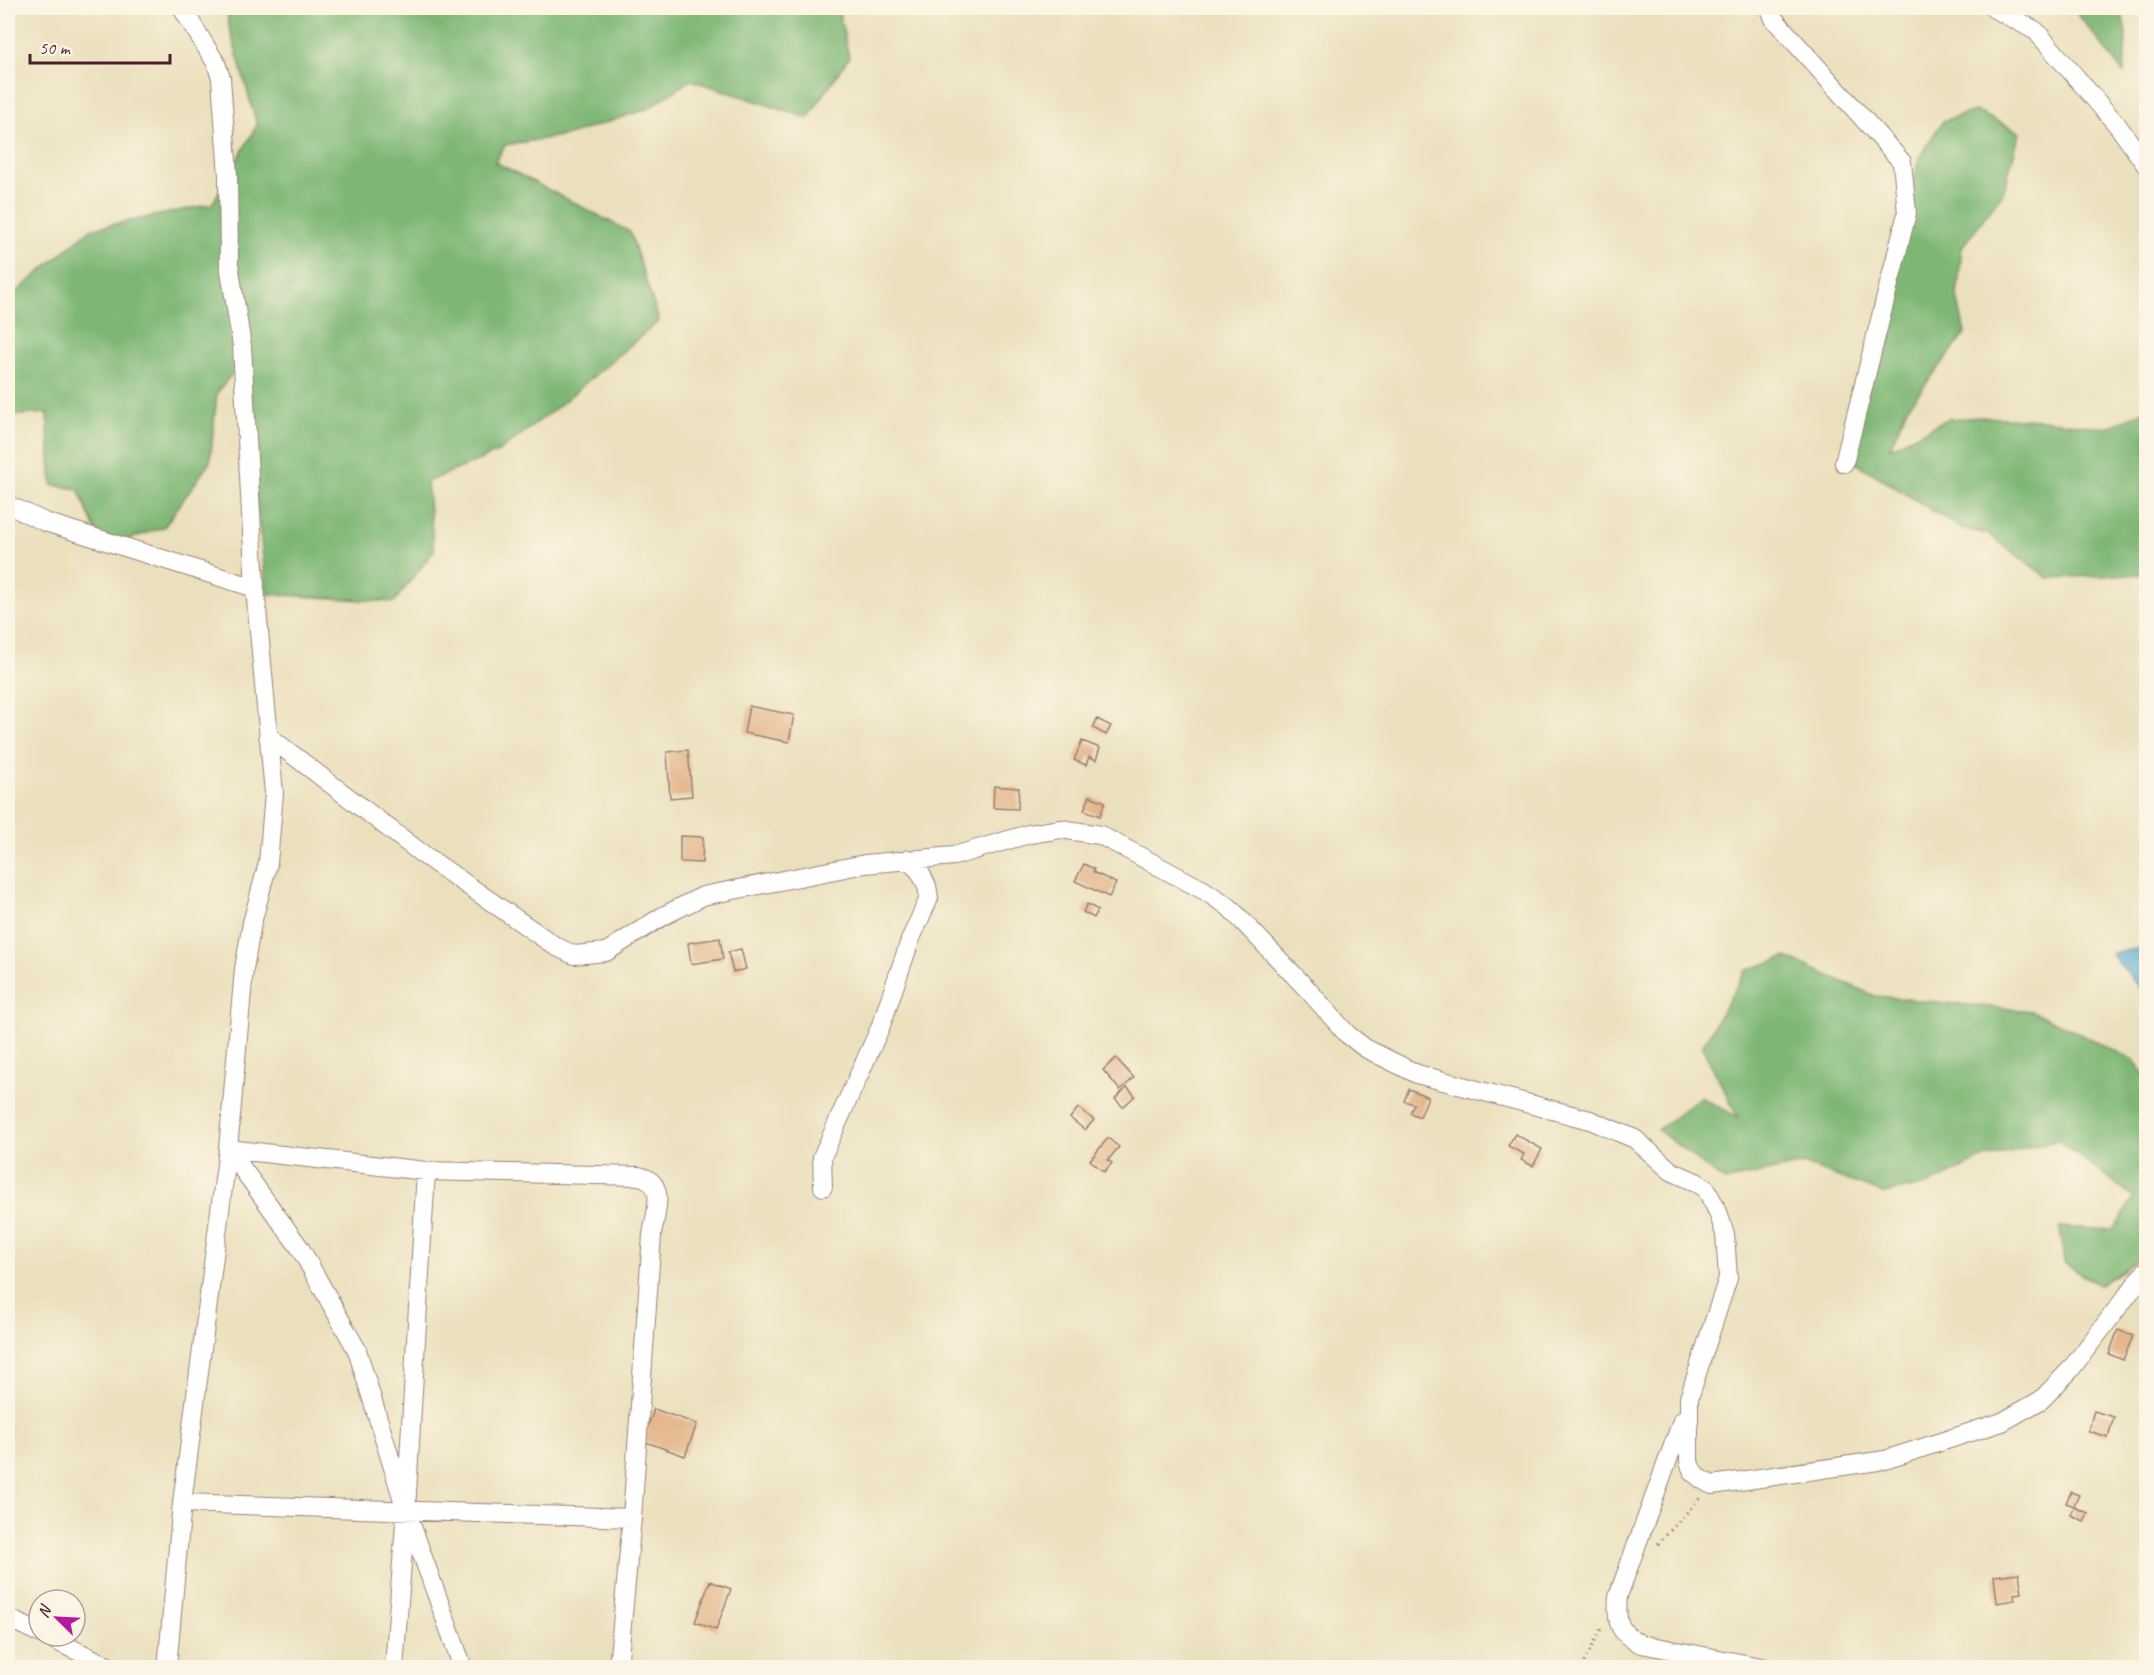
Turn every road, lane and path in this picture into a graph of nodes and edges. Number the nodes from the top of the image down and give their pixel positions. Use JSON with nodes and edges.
{"nodes":[{"id":1,"x":182,"y":8,"type":"edge"},
{"id":2,"x":1770,"y":8,"type":"edge"},
{"id":3,"x":1993,"y":8,"type":"edge"},
{"id":4,"x":2146,"y":165,"type":"edge"},
{"id":5,"x":1844,"y":464,"type":"dead end"},
{"id":6,"x":8,"y":505,"type":"edge"},
{"id":7,"x":255,"y":588,"type":"junction"},
{"id":8,"x":268,"y":736,"type":"junction"},
{"id":9,"x":908,"y":860,"type":"junction"},
{"id":10,"x":228,"y":1149,"type":"junction"},
{"id":11,"x":426,"y":1171,"type":"junction"},
{"id":12,"x":823,"y":1187,"type":"dead end"},
{"id":13,"x":2146,"y":1271,"type":"edge"},
{"id":14,"x":1689,"y":1398,"type":"junction"},
{"id":15,"x":182,"y":1503,"type":"junction"},
{"id":16,"x":406,"y":1510,"type":"junction"},
{"id":17,"x":632,"y":1518,"type":"junction"},
{"id":18,"x":8,"y":1618,"type":"edge"},
{"id":19,"x":27,"y":1627,"type":"edge"},
{"id":20,"x":71,"y":1648,"type":"edge"},
{"id":21,"x":112,"y":1668,"type":"edge"},
{"id":22,"x":167,"y":1668,"type":"edge"},
{"id":23,"x":394,"y":1668,"type":"edge"},
{"id":24,"x":463,"y":1668,"type":"edge"},
{"id":25,"x":618,"y":1668,"type":"edge"},
{"id":26,"x":1766,"y":1668,"type":"edge"}],
"edges":[{"from":1,"to":7,"type":"street"},
{"from":2,"to":5,"type":"street"},
{"from":3,"to":4,"type":"street"},
{"from":6,"to":7,"type":"street"},
{"from":7,"to":8,"type":"street"},
{"from":8,"to":9,"type":"street"},
{"from":8,"to":10,"type":"street"},
{"from":9,"to":12,"type":"street"},
{"from":9,"to":14,"type":"street"},
{"from":10,"to":11,"type":"street"},
{"from":10,"to":15,"type":"street"},
{"from":10,"to":16,"type":"street"},
{"from":11,"to":16,"type":"street"},
{"from":11,"to":17,"type":"street"},
{"from":13,"to":14,"type":"street"},
{"from":14,"to":26,"type":"street"},
{"from":15,"to":16,"type":"street"},
{"from":15,"to":22,"type":"street"},
{"from":16,"to":17,"type":"street"},
{"from":16,"to":23,"type":"street"},
{"from":16,"to":24,"type":"street"},
{"from":17,"to":25,"type":"street"},
{"from":18,"to":19,"type":"street"},
{"from":20,"to":21,"type":"street"}]}
